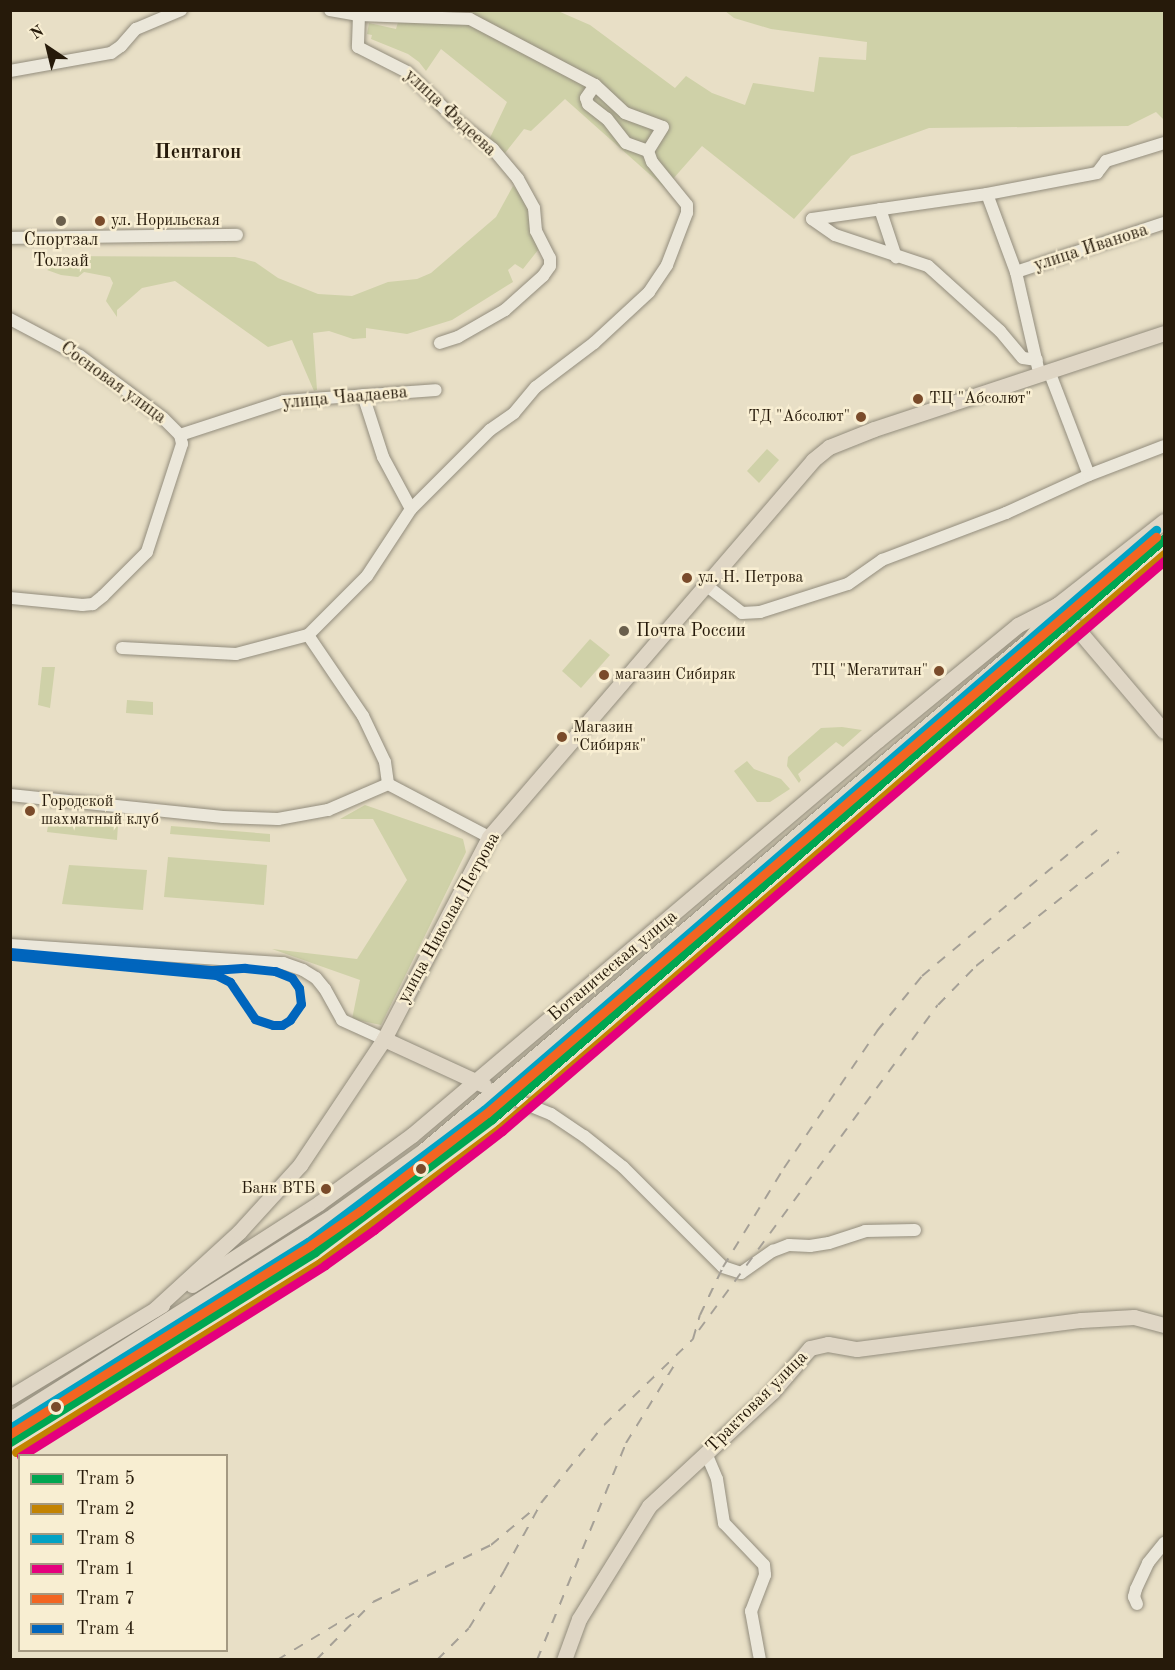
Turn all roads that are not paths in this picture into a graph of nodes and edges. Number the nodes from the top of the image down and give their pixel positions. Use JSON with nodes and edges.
{"nodes":[{"id":1,"x":181,"y":10,"type":"edge"},
{"id":2,"x":330,"y":10,"type":"edge"},
{"id":3,"x":359,"y":15,"type":"junction"},
{"id":4,"x":10,"y":71,"type":"edge"},
{"id":5,"x":596,"y":85,"type":"junction"},
{"id":6,"x":1164,"y":143,"type":"edge"},
{"id":7,"x":648,"y":151,"type":"junction"},
{"id":8,"x":987,"y":194,"type":"junction"},
{"id":9,"x":880,"y":209,"type":"junction"},
{"id":10,"x":1164,"y":223,"type":"edge"},
{"id":11,"x":237,"y":235,"type":"dead end"},
{"id":12,"x":10,"y":238,"type":"edge"},
{"id":13,"x":896,"y":257,"type":"junction"},
{"id":14,"x":1016,"y":272,"type":"junction"},
{"id":15,"x":10,"y":319,"type":"edge"},
{"id":16,"x":1164,"y":333,"type":"edge"},
{"id":17,"x":440,"y":343,"type":"dead end"},
{"id":18,"x":1042,"y":369,"type":"junction"},
{"id":19,"x":436,"y":390,"type":"dead end"},
{"id":20,"x":363,"y":395,"type":"junction"},
{"id":21,"x":180,"y":435,"type":"junction"},
{"id":22,"x":1164,"y":446,"type":"edge"},
{"id":23,"x":1089,"y":475,"type":"junction"},
{"id":24,"x":411,"y":509,"type":"junction"},
{"id":25,"x":1164,"y":520,"type":"edge"},
{"id":26,"x":707,"y":586,"type":"junction"},
{"id":27,"x":10,"y":598,"type":"edge"},
{"id":28,"x":1057,"y":605,"type":"junction"},
{"id":29,"x":308,"y":635,"type":"junction"},
{"id":30,"x":122,"y":648,"type":"dead end"},
{"id":31,"x":1164,"y":731,"type":"edge"},
{"id":32,"x":388,"y":784,"type":"junction"},
{"id":33,"x":10,"y":795,"type":"edge"},
{"id":34,"x":489,"y":837,"type":"junction"},
{"id":35,"x":10,"y":945,"type":"edge"},
{"id":36,"x":384,"y":1039,"type":"junction"},
{"id":37,"x":478,"y":1081,"type":"junction"},
{"id":38,"x":494,"y":1092,"type":"junction"},
{"id":39,"x":915,"y":1230,"type":"dead end"},
{"id":40,"x":183,"y":1291,"type":"junction"},
{"id":41,"x":192,"y":1305,"type":"junction"},
{"id":42,"x":155,"y":1309,"type":"junction"},
{"id":43,"x":1164,"y":1325,"type":"edge"},
{"id":44,"x":10,"y":1397,"type":"edge"},
{"id":45,"x":10,"y":1419,"type":"edge"},
{"id":46,"x":706,"y":1454,"type":"junction"},
{"id":47,"x":1164,"y":1544,"type":"edge"},
{"id":48,"x":1137,"y":1604,"type":"dead end"},
{"id":49,"x":564,"y":1659,"type":"edge"},
{"id":50,"x":760,"y":1659,"type":"edge"}],
"edges":[{"from":1,"to":4,"type":"street"},
{"from":2,"to":3,"type":"street"},
{"from":3,"to":5,"type":"street"},
{"from":3,"to":17,"type":"street","name":"улица Фадеева"},
{"from":5,"to":7,"type":"street"},
{"from":5,"to":7,"type":"street"},
{"from":6,"to":8,"type":"street"},
{"from":7,"to":24,"type":"street"},
{"from":8,"to":9,"type":"street"},
{"from":8,"to":14,"type":"street"},
{"from":9,"to":13,"type":"street"},
{"from":9,"to":13,"type":"street"},
{"from":10,"to":14,"type":"street","name":"улица Иванова"},
{"from":11,"to":12,"type":"street"},
{"from":13,"to":18,"type":"street"},
{"from":14,"to":18,"type":"street"},
{"from":15,"to":21,"type":"street","name":"Сосновая улица"},
{"from":16,"to":18,"type":"main road","name":"улица Николая Петрова"},
{"from":18,"to":23,"type":"street"},
{"from":18,"to":26,"type":"main road","name":"улица Николая Петрова"},
{"from":19,"to":20,"type":"street","name":"улица Чаадаева"},
{"from":20,"to":21,"type":"street","name":"улица Чаадаева"},
{"from":20,"to":24,"type":"street"},
{"from":21,"to":27,"type":"street"},
{"from":22,"to":23,"type":"street"},
{"from":23,"to":26,"type":"street"},
{"from":24,"to":29,"type":"street"},
{"from":25,"to":28,"type":"main road","name":"Ботаническая улица"},
{"from":26,"to":34,"type":"main road","name":"улица Николая Петрова"},
{"from":28,"to":31,"type":"main road"},
{"from":28,"to":37,"type":"main road","name":"Ботаническая улица"},
{"from":28,"to":38,"type":"main road","name":"Ботаническая улица"},
{"from":29,"to":30,"type":"street"},
{"from":29,"to":32,"type":"street"},
{"from":32,"to":33,"type":"street"},
{"from":32,"to":34,"type":"street"},
{"from":34,"to":36,"type":"main road","name":"улица Николая Петрова"},
{"from":35,"to":36,"type":"street"},
{"from":36,"to":37,"type":"main road"},
{"from":36,"to":42,"type":"main road","name":"улица Николая Петрова"},
{"from":37,"to":38,"type":"main road"},
{"from":37,"to":40,"type":"main road","name":"Ботаническая улица"},
{"from":38,"to":39,"type":"street"},
{"from":38,"to":41,"type":"main road","name":"Ботаническая улица"},
{"from":40,"to":41,"type":"main road"},
{"from":40,"to":42,"type":"main road","name":"Ботаническая улица"},
{"from":41,"to":45,"type":"main road","name":"Ботаническая улица"},
{"from":42,"to":44,"type":"main road"},
{"from":43,"to":46,"type":"main road","name":"Трактовая улица"},
{"from":46,"to":49,"type":"main road","name":"Трактовая улица"},
{"from":46,"to":50,"type":"street"},
{"from":47,"to":48,"type":"street"}]}
